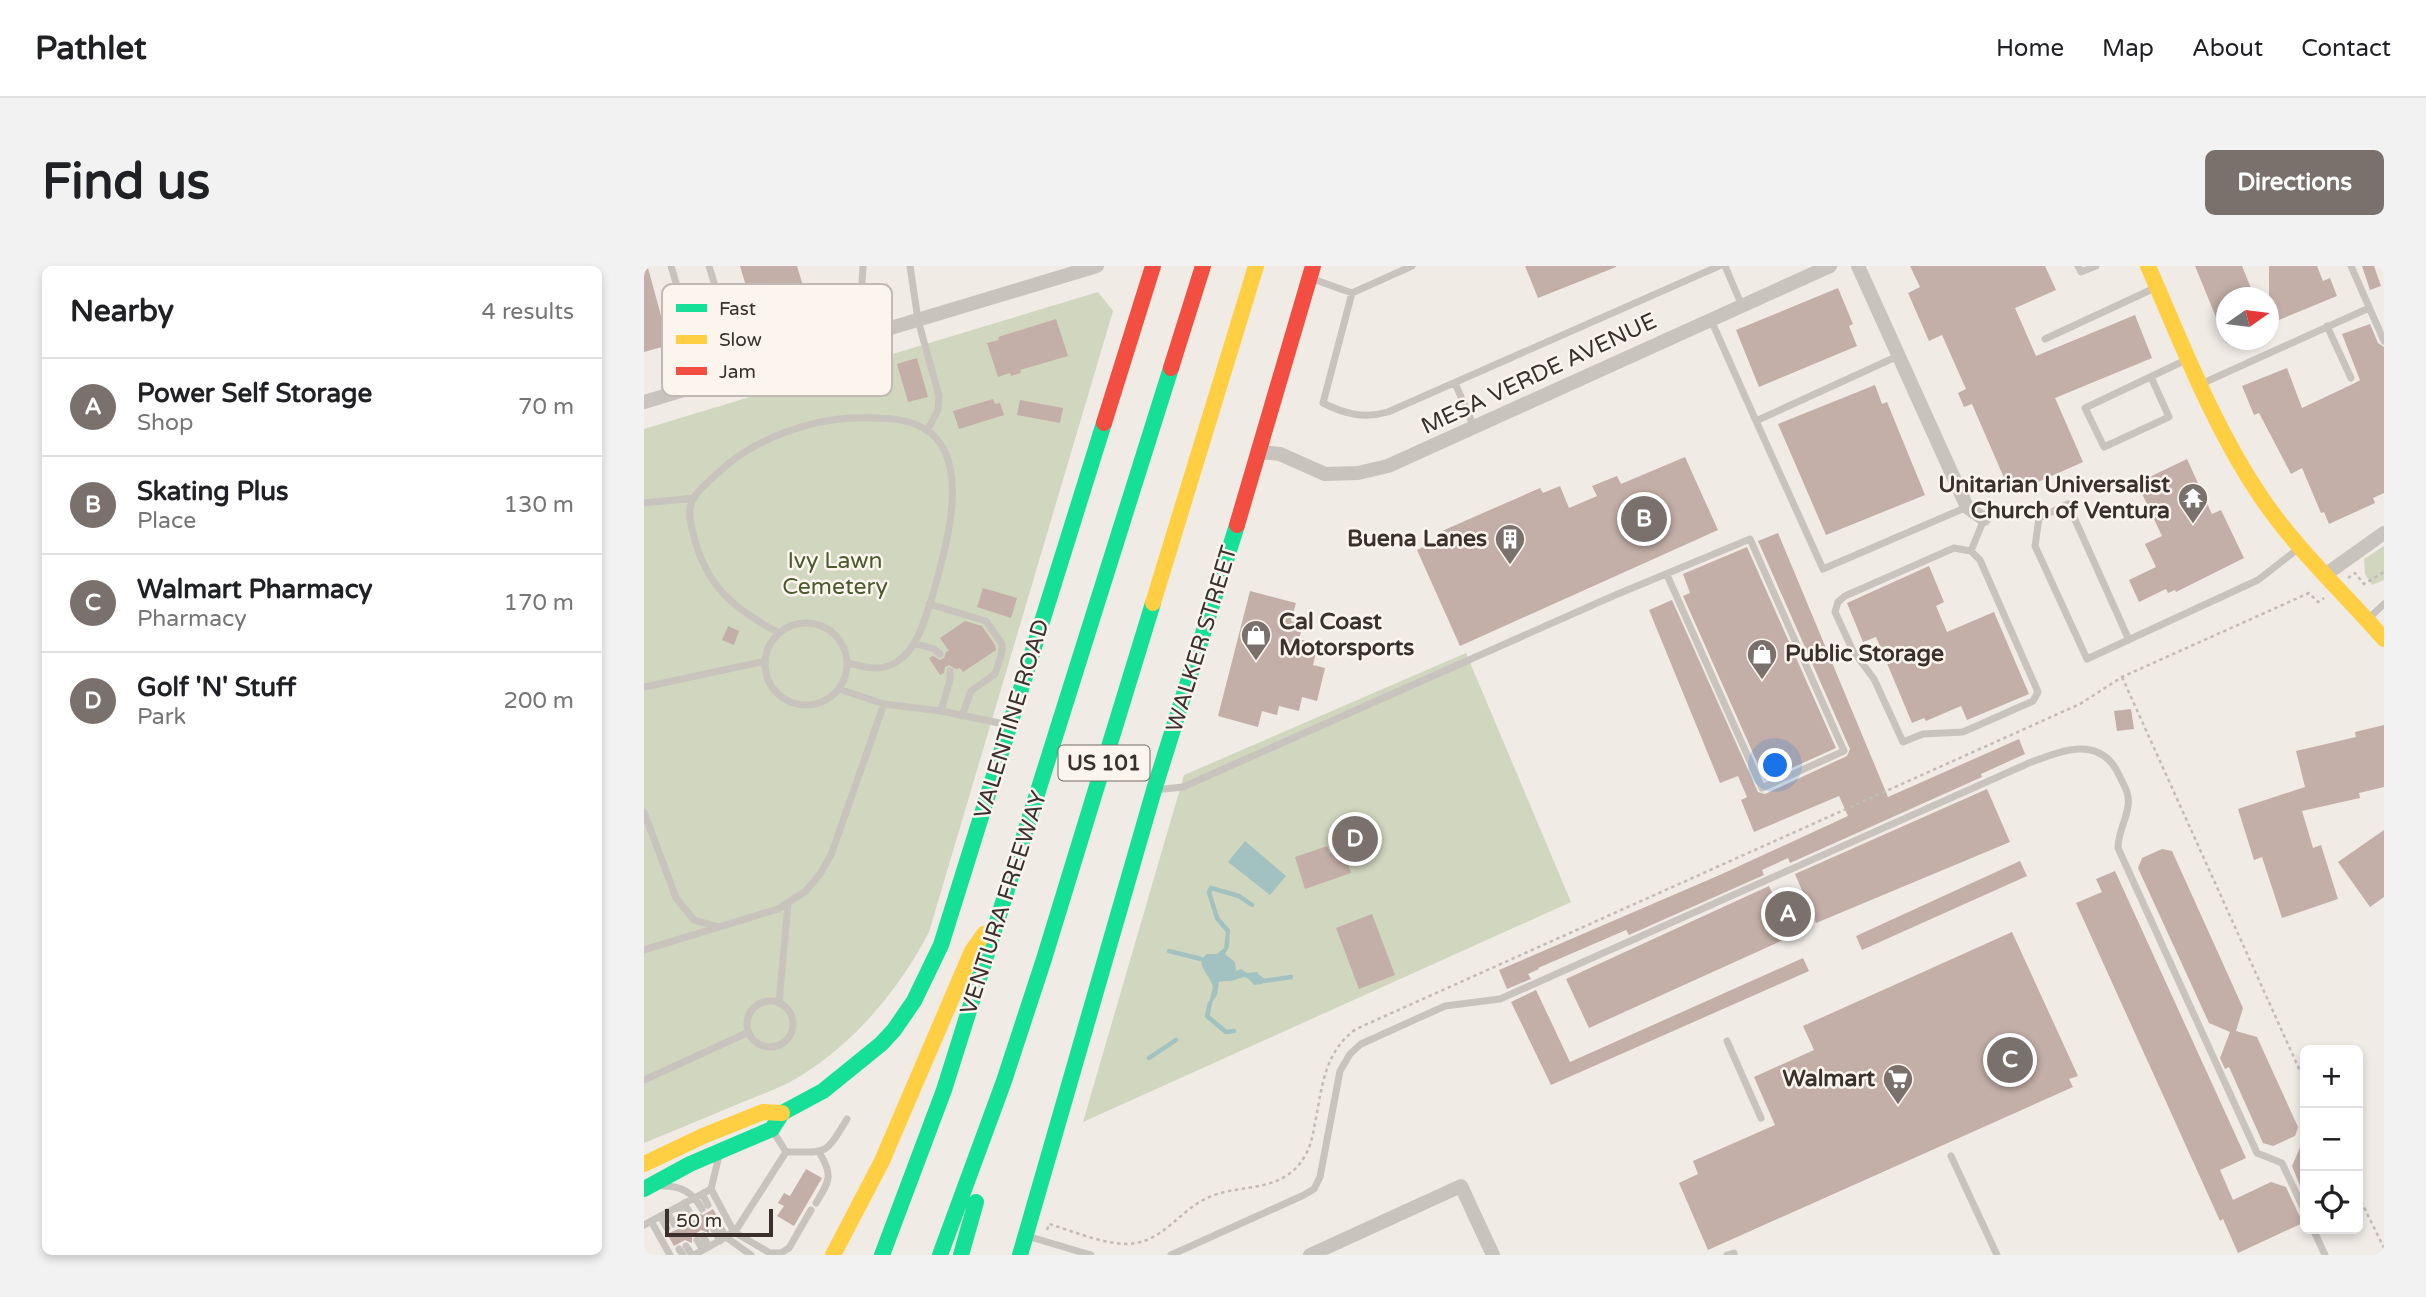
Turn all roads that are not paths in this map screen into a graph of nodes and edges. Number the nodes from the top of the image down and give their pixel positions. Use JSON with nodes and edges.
{"nodes":[{"id":1,"x":671,"y":266,"type":"edge"},
{"id":2,"x":709,"y":266,"type":"edge"},
{"id":3,"x":863,"y":266,"type":"edge"},
{"id":4,"x":910,"y":266,"type":"edge"},
{"id":5,"x":1097,"y":266,"type":"edge"},
{"id":6,"x":1153,"y":266,"type":"edge"},
{"id":7,"x":1203,"y":266,"type":"edge"},
{"id":8,"x":1256,"y":266,"type":"edge"},
{"id":9,"x":1412,"y":266,"type":"edge"},
{"id":10,"x":1719,"y":266,"type":"edge"},
{"id":11,"x":1725,"y":266,"type":"edge"},
{"id":12,"x":1830,"y":266,"type":"edge"},
{"id":13,"x":1858,"y":266,"type":"edge"},
{"id":14,"x":2078,"y":266,"type":"edge"},
{"id":15,"x":2096,"y":266,"type":"edge"},
{"id":16,"x":2148,"y":266,"type":"edge"},
{"id":17,"x":2351,"y":266,"type":"edge"},
{"id":18,"x":1311,"y":272,"type":"edge"},
{"id":19,"x":676,"y":284,"type":"edge"},
{"id":20,"x":714,"y":284,"type":"edge"},
{"id":21,"x":862,"y":284,"type":"edge"},
{"id":22,"x":2158,"y":287,"type":"junction"},
{"id":23,"x":1352,"y":293,"type":"junction"},
{"id":24,"x":1742,"y":306,"type":"junction"},
{"id":25,"x":2369,"y":308,"type":"junction"},
{"id":26,"x":918,"y":320,"type":"junction"},
{"id":27,"x":1711,"y":320,"type":"junction"},
{"id":28,"x":2327,"y":326,"type":"junction"},
{"id":29,"x":892,"y":328,"type":"edge"},
{"id":30,"x":2046,"y":339,"type":"dead end"},
{"id":31,"x":2384,"y":341,"type":"edge"},
{"id":32,"x":1899,"y":355,"type":"junction"},
{"id":33,"x":2189,"y":359,"type":"junction"},
{"id":34,"x":2151,"y":377,"type":"junction"},
{"id":35,"x":2351,"y":378,"type":"dead end"},
{"id":36,"x":1455,"y":383,"type":"junction"},
{"id":37,"x":2200,"y":384,"type":"junction"},
{"id":38,"x":664,"y":396,"type":"edge"},
{"id":39,"x":644,"y":402,"type":"edge"},
{"id":40,"x":1756,"y":421,"type":"junction"},
{"id":41,"x":1474,"y":428,"type":"junction"},
{"id":42,"x":927,"y":431,"type":"junction"},
{"id":43,"x":1258,"y":452,"type":"junction"},
{"id":44,"x":694,"y":498,"type":"junction"},
{"id":45,"x":644,"y":503,"type":"edge"},
{"id":46,"x":1967,"y":508,"type":"junction"},
{"id":47,"x":1984,"y":519,"type":"joint"},
{"id":48,"x":2384,"y":533,"type":"edge"},
{"id":49,"x":2300,"y":547,"type":"junction"},
{"id":50,"x":1971,"y":551,"type":"junction"},
{"id":51,"x":1667,"y":575,"type":"junction"},
{"id":52,"x":2325,"y":575,"type":"junction"},
{"id":53,"x":929,"y":604,"type":"junction"},
{"id":54,"x":2384,"y":604,"type":"edge"},
{"id":55,"x":2367,"y":620,"type":"junction"},
{"id":56,"x":779,"y":633,"type":"junction"},
{"id":57,"x":2384,"y":639,"type":"edge"},
{"id":58,"x":2129,"y":640,"type":"junction"},
{"id":59,"x":914,"y":643,"type":"junction"},
{"id":60,"x":940,"y":654,"type":"dead end"},
{"id":61,"x":765,"y":661,"type":"junction"},
{"id":62,"x":848,"y":663,"type":"junction"},
{"id":63,"x":950,"y":671,"type":"dead end"},
{"id":64,"x":644,"y":687,"type":"edge"},
{"id":65,"x":839,"y":689,"type":"junction"},
{"id":66,"x":884,"y":704,"type":"junction"},
{"id":67,"x":941,"y":711,"type":"junction"},
{"id":68,"x":962,"y":716,"type":"junction"},
{"id":69,"x":1010,"y":725,"type":"junction"},
{"id":70,"x":1154,"y":790,"type":"junction"},
{"id":71,"x":644,"y":811,"type":"edge"},
{"id":72,"x":788,"y":904,"type":"junction"},
{"id":73,"x":1004,"y":905,"type":"junction"},
{"id":74,"x":721,"y":927,"type":"junction"},
{"id":75,"x":644,"y":950,"type":"edge"},
{"id":76,"x":1044,"y":959,"type":"junction"},
{"id":77,"x":779,"y":1003,"type":"junction"},
{"id":78,"x":749,"y":1032,"type":"junction"},
{"id":79,"x":1727,"y":1041,"type":"dead end"},
{"id":80,"x":644,"y":1080,"type":"edge"},
{"id":81,"x":763,"y":1112,"type":"junction"},
{"id":82,"x":782,"y":1113,"type":"junction"},
{"id":83,"x":1761,"y":1118,"type":"dead end"},
{"id":84,"x":847,"y":1119,"type":"dead end"},
{"id":85,"x":772,"y":1129,"type":"junction"},
{"id":86,"x":720,"y":1151,"type":"junction"},
{"id":87,"x":786,"y":1152,"type":"junction"},
{"id":88,"x":819,"y":1152,"type":"junction"},
{"id":89,"x":1951,"y":1156,"type":"dead end"},
{"id":90,"x":644,"y":1164,"type":"edge"},
{"id":91,"x":644,"y":1189,"type":"edge"},
{"id":92,"x":711,"y":1189,"type":"junction"},
{"id":93,"x":699,"y":1196,"type":"junction"},
{"id":94,"x":2300,"y":1201,"type":"edge"},
{"id":95,"x":681,"y":1205,"type":"junction"},
{"id":96,"x":705,"y":1207,"type":"dead end"},
{"id":97,"x":663,"y":1214,"type":"junction"},
{"id":98,"x":688,"y":1217,"type":"dead end"},
{"id":99,"x":647,"y":1223,"type":"edge"},
{"id":100,"x":671,"y":1226,"type":"dead end"},
{"id":101,"x":717,"y":1228,"type":"dead end"},
{"id":102,"x":734,"y":1232,"type":"junction"},
{"id":103,"x":2315,"y":1234,"type":"edge"},
{"id":104,"x":1026,"y":1236,"type":"junction"},
{"id":105,"x":700,"y":1238,"type":"dead end"},
{"id":106,"x":723,"y":1239,"type":"junction"},
{"id":107,"x":706,"y":1248,"type":"junction"},
{"id":108,"x":683,"y":1250,"type":"edge"},
{"id":109,"x":670,"y":1255,"type":"edge"},
{"id":110,"x":693,"y":1255,"type":"edge"},
{"id":111,"x":751,"y":1255,"type":"edge"},
{"id":112,"x":833,"y":1255,"type":"edge"},
{"id":113,"x":882,"y":1255,"type":"edge"},
{"id":114,"x":940,"y":1255,"type":"edge"},
{"id":115,"x":961,"y":1255,"type":"edge"},
{"id":116,"x":1020,"y":1255,"type":"edge"},
{"id":117,"x":1091,"y":1255,"type":"edge"},
{"id":118,"x":1171,"y":1255,"type":"edge"},
{"id":119,"x":1310,"y":1255,"type":"edge"},
{"id":120,"x":1493,"y":1255,"type":"edge"},
{"id":121,"x":1997,"y":1255,"type":"edge"},
{"id":122,"x":2325,"y":1255,"type":"edge"}],
"edges":[{"from":1,"to":19,"type":"lane"},
{"from":2,"to":20,"type":"lane"},
{"from":3,"to":21,"type":"lane"},
{"from":4,"to":26,"type":"lane"},
{"from":5,"to":26,"type":"street"},
{"from":6,"to":69,"type":"main road","name":"VALENTINE ROAD"},
{"from":7,"to":73,"type":"main road","name":"VENTURA FREEWAY","number":"US 101"},
{"from":8,"to":76,"type":"main road","number":"US 101"},
{"from":9,"to":23,"type":"lane"},
{"from":10,"to":36,"type":"lane"},
{"from":11,"to":24,"type":"lane"},
{"from":12,"to":24,"type":"street","name":"MESA VERDE AVENUE"},
{"from":13,"to":32,"type":"street"},
{"from":14,"to":15,"type":"lane"},
{"from":16,"to":22,"type":"main road"},
{"from":17,"to":25,"type":"lane"},
{"from":18,"to":23,"type":"lane"},
{"from":18,"to":43,"type":"main road","name":"WALKER STREET"},
{"from":22,"to":30,"type":"lane"},
{"from":22,"to":33,"type":"main road"},
{"from":23,"to":36,"type":"lane"},
{"from":24,"to":27,"type":"street","name":"MESA VERDE AVENUE"},
{"from":25,"to":28,"type":"lane"},
{"from":25,"to":31,"type":"lane"},
{"from":26,"to":29,"type":"street"},
{"from":26,"to":42,"type":"lane"},
{"from":27,"to":40,"type":"lane"},
{"from":27,"to":41,"type":"street","name":"MESA VERDE AVENUE"},
{"from":28,"to":35,"type":"lane"},
{"from":28,"to":37,"type":"lane"},
{"from":32,"to":40,"type":"lane"},
{"from":32,"to":46,"type":"street"},
{"from":33,"to":34,"type":"lane"},
{"from":33,"to":37,"type":"main road"},
{"from":34,"to":34,"type":"lane"},
{"from":36,"to":41,"type":"lane"},
{"from":37,"to":49,"type":"main road"},
{"from":38,"to":39,"type":"street"},
{"from":40,"to":46,"type":"lane"},
{"from":41,"to":43,"type":"street","name":"MESA VERDE AVENUE"},
{"from":42,"to":44,"type":"lane"},
{"from":42,"to":53,"type":"lane"},
{"from":43,"to":70,"type":"main road","name":"WALKER STREET"},
{"from":44,"to":45,"type":"lane"},
{"from":44,"to":56,"type":"lane"},
{"from":46,"to":47,"type":"street"},
{"from":47,"to":50,"type":"lane"},
{"from":48,"to":52,"type":"street"},
{"from":49,"to":52,"type":"main road"},
{"from":49,"to":58,"type":"lane"},
{"from":50,"to":50,"type":"lane"},
{"from":51,"to":51,"type":"lane"},
{"from":51,"to":70,"type":"lane"},
{"from":52,"to":55,"type":"main road"},
{"from":53,"to":59,"type":"lane"},
{"from":53,"to":68,"type":"lane"},
{"from":54,"to":55,"type":"lane"},
{"from":55,"to":57,"type":"main road"},
{"from":56,"to":61,"type":"lane"},
{"from":56,"to":62,"type":"lane"},
{"from":58,"to":58,"type":"lane"},
{"from":59,"to":60,"type":"lane"},
{"from":59,"to":62,"type":"lane"},
{"from":61,"to":64,"type":"lane"},
{"from":61,"to":65,"type":"lane"},
{"from":62,"to":65,"type":"lane"},
{"from":63,"to":67,"type":"lane"},
{"from":65,"to":66,"type":"lane"},
{"from":66,"to":67,"type":"lane"},
{"from":66,"to":72,"type":"lane"},
{"from":67,"to":68,"type":"lane"},
{"from":68,"to":69,"type":"lane"},
{"from":69,"to":82,"type":"main road","name":"VALENTINE ROAD"},
{"from":70,"to":104,"type":"main road","name":"WALKER STREET"},
{"from":71,"to":74,"type":"lane"},
{"from":72,"to":74,"type":"lane"},
{"from":72,"to":77,"type":"lane"},
{"from":73,"to":112,"type":"main road"},
{"from":73,"to":113,"type":"main road","name":"VENTURA FREEWAY","number":"US 101"},
{"from":74,"to":75,"type":"lane"},
{"from":76,"to":114,"type":"main road","number":"US 101"},
{"from":76,"to":115,"type":"main road"},
{"from":77,"to":78,"type":"lane"},
{"from":77,"to":78,"type":"lane"},
{"from":78,"to":80,"type":"lane"},
{"from":79,"to":83,"type":"lane"},
{"from":81,"to":82,"type":"main road"},
{"from":81,"to":85,"type":"lane"},
{"from":81,"to":90,"type":"main road"},
{"from":82,"to":85,"type":"main road","name":"VALENTINE ROAD"},
{"from":84,"to":88,"type":"lane"},
{"from":85,"to":86,"type":"main road"},
{"from":85,"to":87,"type":"lane"},
{"from":86,"to":91,"type":"main road"},
{"from":86,"to":92,"type":"lane"},
{"from":87,"to":88,"type":"lane"},
{"from":87,"to":102,"type":"lane"},
{"from":88,"to":102,"type":"lane"},
{"from":89,"to":121,"type":"lane"},
{"from":91,"to":93,"type":"lane"},
{"from":92,"to":93,"type":"lane"},
{"from":92,"to":102,"type":"lane"},
{"from":93,"to":95,"type":"lane"},
{"from":93,"to":96,"type":"lane"},
{"from":94,"to":118,"type":"lane"},
{"from":95,"to":97,"type":"lane"},
{"from":95,"to":98,"type":"lane"},
{"from":97,"to":99,"type":"lane"},
{"from":97,"to":100,"type":"lane"},
{"from":99,"to":109,"type":"lane"},
{"from":101,"to":106,"type":"lane"},
{"from":102,"to":106,"type":"lane"},
{"from":103,"to":122,"type":"lane"},
{"from":104,"to":116,"type":"main road","name":"WALKER STREET"},
{"from":104,"to":117,"type":"lane"},
{"from":105,"to":107,"type":"lane"},
{"from":106,"to":107,"type":"lane"},
{"from":106,"to":111,"type":"lane"},
{"from":107,"to":110,"type":"lane"},
{"from":108,"to":110,"type":"lane"},
{"from":119,"to":120,"type":"street"}]}
